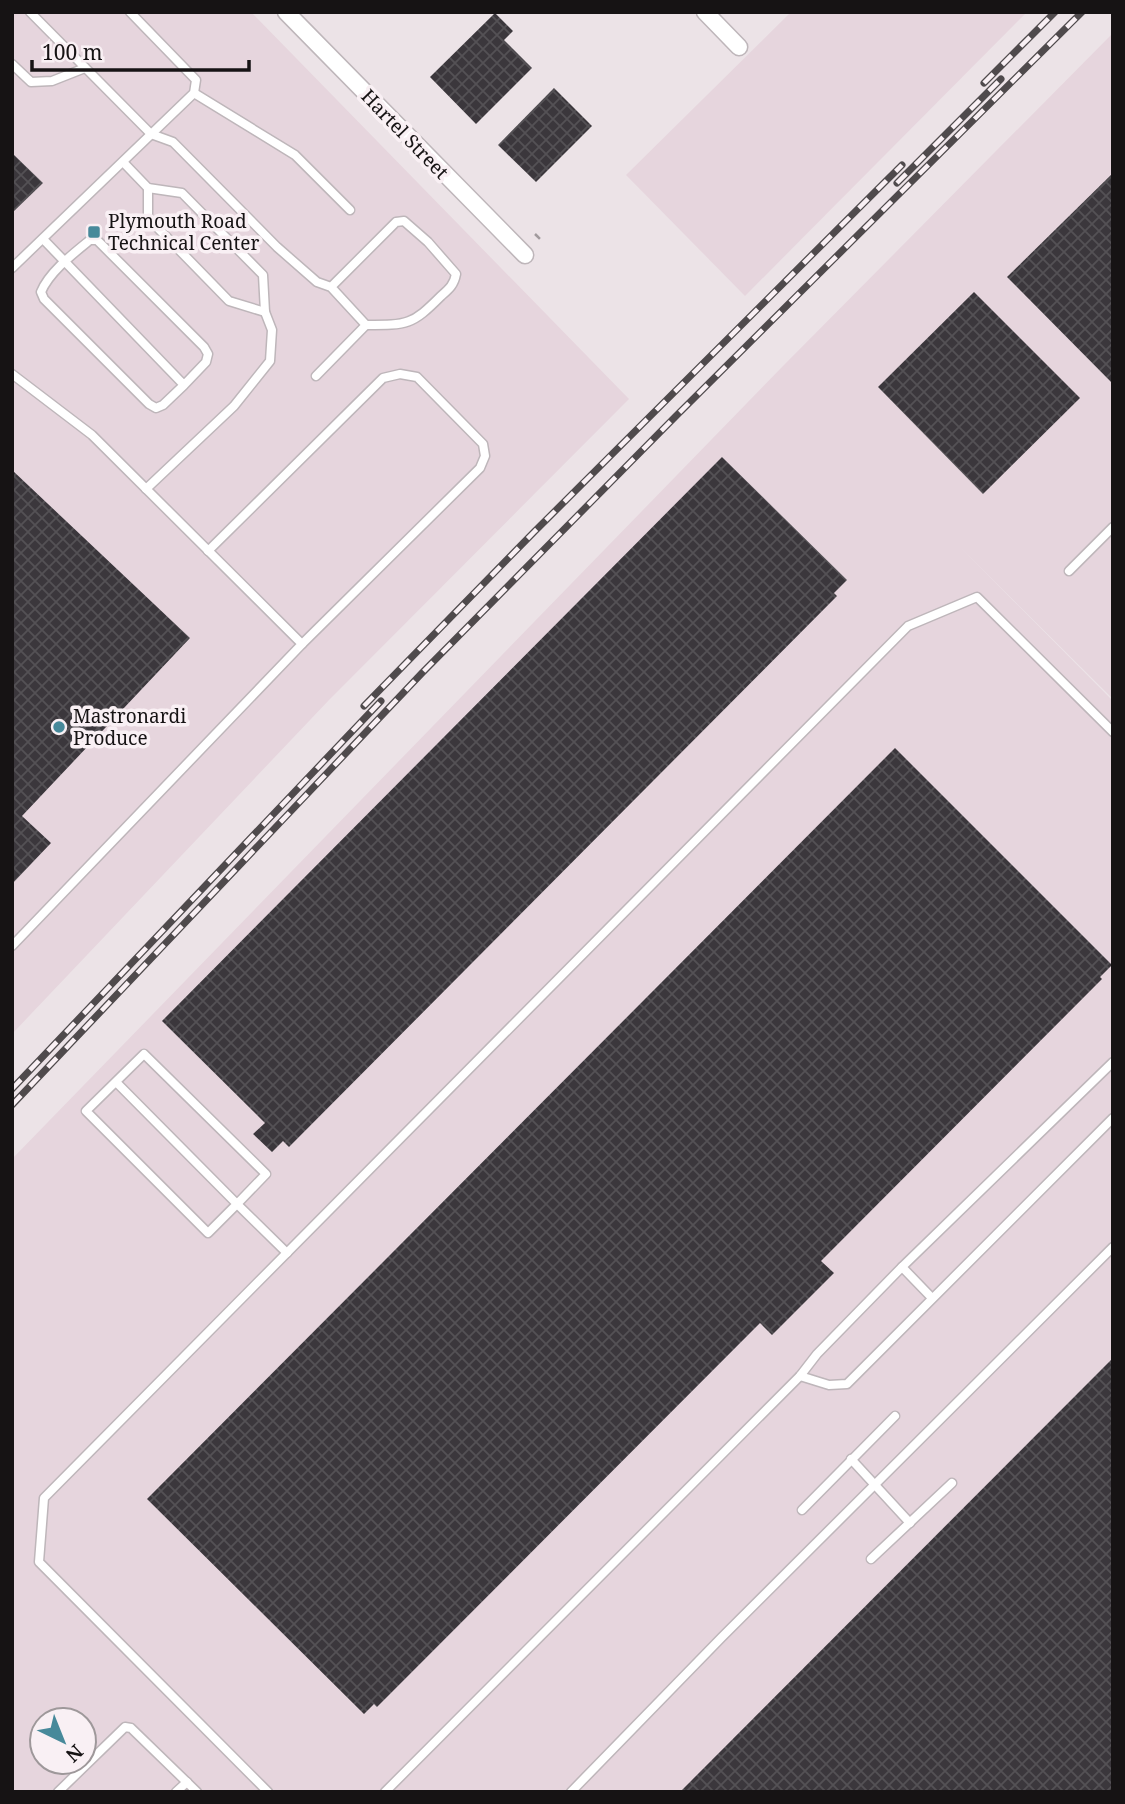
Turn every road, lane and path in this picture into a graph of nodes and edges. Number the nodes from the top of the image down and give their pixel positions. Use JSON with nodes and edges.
{"nodes":[{"id":1,"x":30,"y":12,"type":"edge"},
{"id":2,"x":130,"y":12,"type":"edge"},
{"id":3,"x":286,"y":12,"type":"edge"},
{"id":4,"x":705,"y":12,"type":"edge"},
{"id":5,"x":739,"y":47,"type":"dead end"},
{"id":6,"x":12,"y":64,"type":"edge"},
{"id":7,"x":85,"y":68,"type":"junction"},
{"id":8,"x":194,"y":93,"type":"junction"},
{"id":9,"x":151,"y":134,"type":"junction"},
{"id":10,"x":123,"y":162,"type":"junction"},
{"id":11,"x":148,"y":188,"type":"junction"},
{"id":12,"x":350,"y":210,"type":"dead end"},
{"id":13,"x":535,"y":234,"type":"dead end"},
{"id":14,"x":43,"y":239,"type":"junction"},
{"id":15,"x":541,"y":240,"type":"dead end"},
{"id":16,"x":525,"y":255,"type":"dead end"},
{"id":17,"x":66,"y":262,"type":"junction"},
{"id":18,"x":12,"y":268,"type":"edge"},
{"id":19,"x":331,"y":287,"type":"junction"},
{"id":20,"x":265,"y":312,"type":"junction"},
{"id":21,"x":366,"y":325,"type":"junction"},
{"id":22,"x":12,"y":374,"type":"edge"},
{"id":23,"x":316,"y":376,"type":"dead end"},
{"id":24,"x":184,"y":385,"type":"junction"},
{"id":25,"x":146,"y":489,"type":"junction"},
{"id":26,"x":1113,"y":527,"type":"edge"},
{"id":27,"x":208,"y":551,"type":"junction"},
{"id":28,"x":1069,"y":571,"type":"dead end"},
{"id":29,"x":302,"y":644,"type":"junction"},
{"id":30,"x":1113,"y":732,"type":"edge"},
{"id":31,"x":12,"y":946,"type":"edge"},
{"id":32,"x":1113,"y":1062,"type":"edge"},
{"id":33,"x":116,"y":1082,"type":"junction"},
{"id":34,"x":1113,"y":1118,"type":"edge"},
{"id":35,"x":237,"y":1204,"type":"junction"},
{"id":36,"x":1113,"y":1247,"type":"edge"},
{"id":37,"x":287,"y":1253,"type":"junction"},
{"id":38,"x":902,"y":1266,"type":"junction"},
{"id":39,"x":932,"y":1298,"type":"junction"},
{"id":40,"x":800,"y":1376,"type":"junction"},
{"id":41,"x":895,"y":1416,"type":"dead end"},
{"id":42,"x":851,"y":1459,"type":"junction"},
{"id":43,"x":952,"y":1483,"type":"dead end"},
{"id":44,"x":875,"y":1485,"type":"junction"},
{"id":45,"x":802,"y":1510,"type":"dead end"},
{"id":46,"x":910,"y":1522,"type":"junction"},
{"id":47,"x":871,"y":1559,"type":"dead end"},
{"id":48,"x":187,"y":1782,"type":"junction"},
{"id":49,"x":58,"y":1792,"type":"edge"},
{"id":50,"x":176,"y":1792,"type":"edge"},
{"id":51,"x":197,"y":1792,"type":"edge"},
{"id":52,"x":268,"y":1792,"type":"edge"},
{"id":53,"x":385,"y":1792,"type":"edge"},
{"id":54,"x":571,"y":1792,"type":"edge"}],
"edges":[{"from":1,"to":7,"type":"lane"},
{"from":2,"to":8,"type":"lane"},
{"from":3,"to":16,"type":"street","name":"Hartel Street"},
{"from":4,"to":5,"type":"street"},
{"from":6,"to":7,"type":"lane"},
{"from":7,"to":9,"type":"lane"},
{"from":8,"to":9,"type":"lane"},
{"from":8,"to":12,"type":"lane"},
{"from":9,"to":10,"type":"lane"},
{"from":9,"to":19,"type":"lane"},
{"from":10,"to":11,"type":"lane"},
{"from":10,"to":14,"type":"lane"},
{"from":11,"to":20,"type":"lane"},
{"from":11,"to":20,"type":"lane"},
{"from":13,"to":15,"type":"path"},
{"from":14,"to":17,"type":"lane"},
{"from":14,"to":18,"type":"lane"},
{"from":17,"to":24,"type":"lane"},
{"from":17,"to":24,"type":"lane"},
{"from":17,"to":24,"type":"lane"},
{"from":19,"to":21,"type":"lane"},
{"from":19,"to":21,"type":"lane"},
{"from":20,"to":25,"type":"lane"},
{"from":21,"to":23,"type":"lane"},
{"from":22,"to":25,"type":"lane"},
{"from":25,"to":27,"type":"lane"},
{"from":26,"to":28,"type":"lane"},
{"from":27,"to":29,"type":"lane"},
{"from":27,"to":29,"type":"lane"},
{"from":29,"to":31,"type":"lane"},
{"from":30,"to":37,"type":"lane"},
{"from":32,"to":38,"type":"lane"},
{"from":33,"to":35,"type":"lane"},
{"from":33,"to":35,"type":"lane"},
{"from":33,"to":35,"type":"lane"},
{"from":34,"to":39,"type":"lane"},
{"from":35,"to":37,"type":"lane"},
{"from":36,"to":44,"type":"lane"},
{"from":37,"to":52,"type":"lane"},
{"from":38,"to":39,"type":"lane"},
{"from":38,"to":40,"type":"lane"},
{"from":39,"to":40,"type":"lane"},
{"from":40,"to":53,"type":"lane"},
{"from":41,"to":42,"type":"lane"},
{"from":42,"to":44,"type":"lane"},
{"from":42,"to":45,"type":"lane"},
{"from":43,"to":46,"type":"lane"},
{"from":44,"to":46,"type":"lane"},
{"from":44,"to":54,"type":"lane"},
{"from":46,"to":47,"type":"lane"},
{"from":48,"to":49,"type":"lane"},
{"from":48,"to":50,"type":"lane"},
{"from":48,"to":51,"type":"lane"}]}
